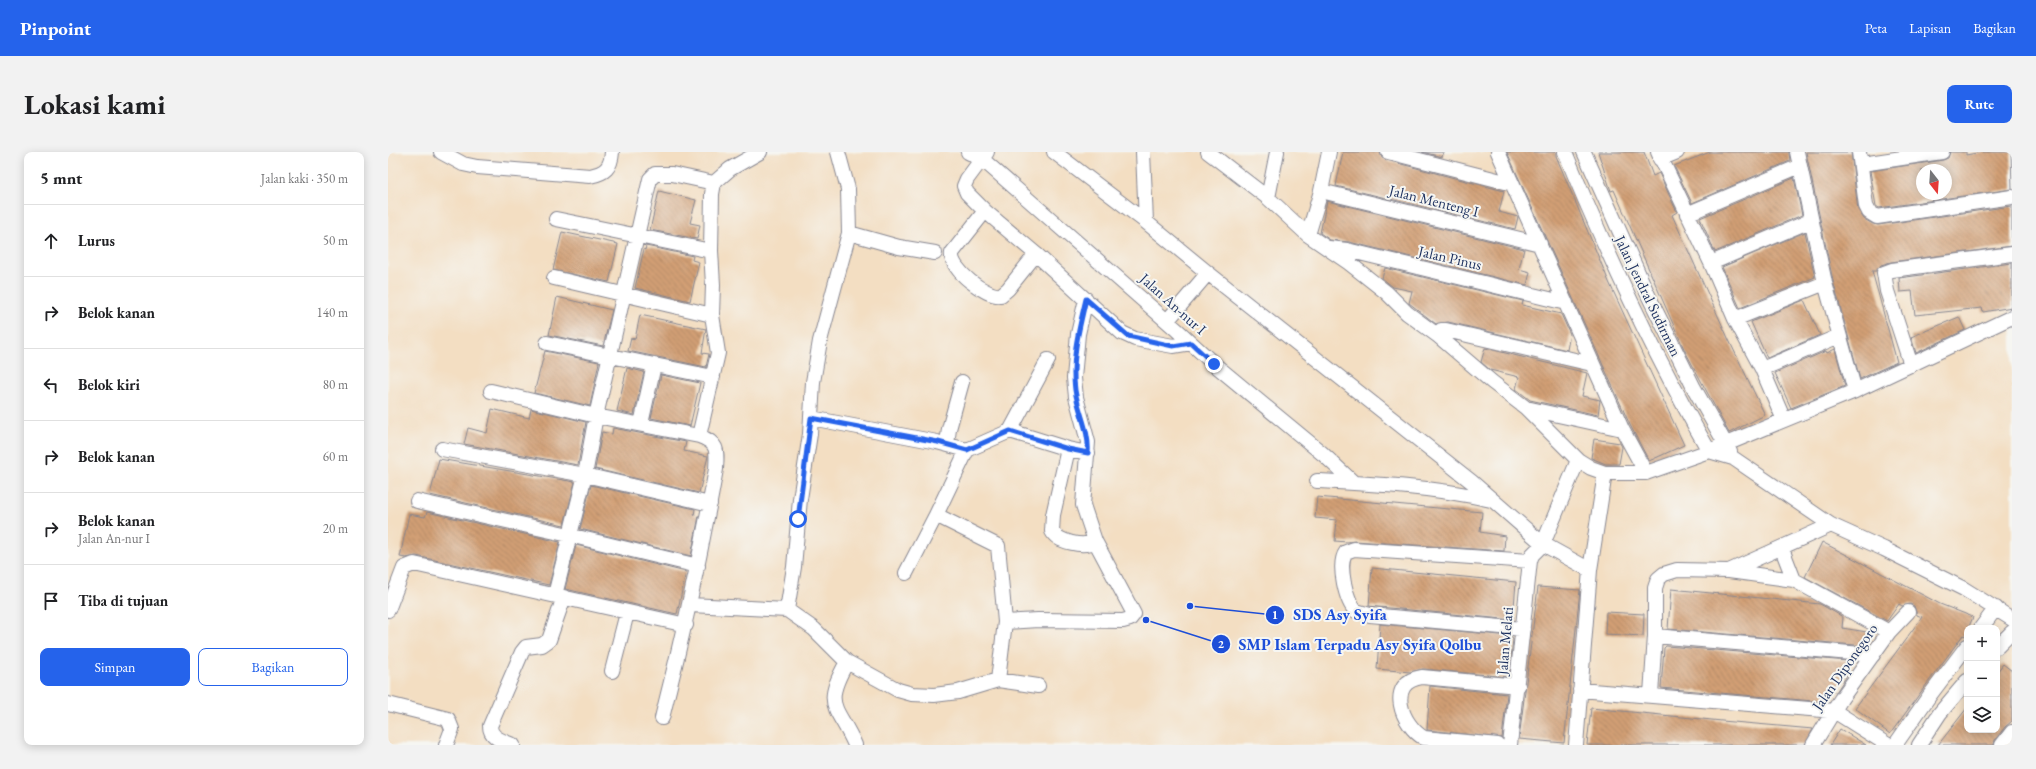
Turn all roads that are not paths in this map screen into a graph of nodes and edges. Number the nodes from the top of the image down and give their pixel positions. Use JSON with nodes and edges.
{"nodes":[{"id":1,"x":441,"y":152,"type":"edge"},
{"id":2,"x":612,"y":152,"type":"edge"},
{"id":3,"x":760,"y":152,"type":"edge"},
{"id":4,"x":838,"y":152,"type":"edge"},
{"id":5,"x":968,"y":152,"type":"edge"},
{"id":6,"x":1054,"y":152,"type":"edge"},
{"id":7,"x":1143,"y":152,"type":"edge"},
{"id":8,"x":1277,"y":152,"type":"edge"},
{"id":9,"x":1329,"y":152,"type":"edge"},
{"id":10,"x":1388,"y":152,"type":"edge"},
{"id":11,"x":1498,"y":152,"type":"edge"},
{"id":12,"x":1565,"y":152,"type":"edge"},
{"id":13,"x":1584,"y":152,"type":"edge"},
{"id":14,"x":1677,"y":152,"type":"edge"},
{"id":15,"x":1797,"y":152,"type":"edge"},
{"id":16,"x":1942,"y":152,"type":"edge"},
{"id":17,"x":1215,"y":154,"type":"edge"},
{"id":18,"x":984,"y":155,"type":"edge"},
{"id":19,"x":1659,"y":156,"type":"edge"},
{"id":20,"x":1860,"y":158,"type":"edge"},
{"id":21,"x":1800,"y":166,"type":"junction"},
{"id":22,"x":714,"y":183,"type":"junction"},
{"id":23,"x":1513,"y":184,"type":"junction"},
{"id":24,"x":1321,"y":191,"type":"junction"},
{"id":25,"x":2012,"y":197,"type":"edge"},
{"id":26,"x":1268,"y":198,"type":"junction"},
{"id":27,"x":1609,"y":205,"type":"junction"},
{"id":28,"x":985,"y":211,"type":"junction"},
{"id":29,"x":1590,"y":214,"type":"junction"},
{"id":30,"x":1687,"y":214,"type":"junction"},
{"id":31,"x":556,"y":219,"type":"dead end"},
{"id":32,"x":1810,"y":220,"type":"junction"},
{"id":33,"x":1146,"y":222,"type":"junction"},
{"id":34,"x":849,"y":233,"type":"junction"},
{"id":35,"x":1308,"y":235,"type":"junction"},
{"id":36,"x":638,"y":236,"type":"junction"},
{"id":37,"x":1540,"y":244,"type":"junction"},
{"id":38,"x":1327,"y":248,"type":"junction"},
{"id":39,"x":711,"y":251,"type":"junction"},
{"id":40,"x":935,"y":253,"type":"dead end"},
{"id":41,"x":1036,"y":254,"type":"junction"},
{"id":42,"x":2012,"y":254,"type":"edge"},
{"id":43,"x":1711,"y":263,"type":"junction"},
{"id":44,"x":1208,"y":273,"type":"junction"},
{"id":45,"x":554,"y":278,"type":"dead end"},
{"id":46,"x":1825,"y":283,"type":"junction"},
{"id":47,"x":624,"y":296,"type":"junction"},
{"id":48,"x":1086,"y":299,"type":"junction"},
{"id":49,"x":1566,"y":303,"type":"junction"},
{"id":50,"x":712,"y":315,"type":"junction"},
{"id":51,"x":2012,"y":317,"type":"edge"},
{"id":52,"x":1735,"y":319,"type":"junction"},
{"id":53,"x":1167,"y":321,"type":"junction"},
{"id":54,"x":1437,"y":334,"type":"junction"},
{"id":55,"x":1839,"y":336,"type":"junction"},
{"id":56,"x":547,"y":343,"type":"dead end"},
{"id":57,"x":1191,"y":343,"type":"junction"},
{"id":58,"x":610,"y":355,"type":"junction"},
{"id":59,"x":1048,"y":360,"type":"dead end"},
{"id":60,"x":1592,"y":364,"type":"junction"},
{"id":61,"x":654,"y":365,"type":"junction"},
{"id":62,"x":1911,"y":366,"type":"junction"},
{"id":63,"x":1762,"y":369,"type":"junction"},
{"id":64,"x":713,"y":376,"type":"junction"},
{"id":65,"x":962,"y":382,"type":"dead end"},
{"id":66,"x":491,"y":391,"type":"dead end"},
{"id":67,"x":1855,"y":391,"type":"junction"},
{"id":68,"x":1526,"y":408,"type":"junction"},
{"id":69,"x":596,"y":416,"type":"junction"},
{"id":70,"x":811,"y":418,"type":"junction"},
{"id":71,"x":1784,"y":420,"type":"junction"},
{"id":72,"x":641,"y":424,"type":"junction"},
{"id":73,"x":1622,"y":429,"type":"junction"},
{"id":74,"x":1010,"y":431,"type":"junction"},
{"id":75,"x":699,"y":436,"type":"junction"},
{"id":76,"x":947,"y":444,"type":"junction"},
{"id":77,"x":1726,"y":444,"type":"junction"},
{"id":78,"x":442,"y":449,"type":"dead end"},
{"id":79,"x":1068,"y":449,"type":"junction"},
{"id":80,"x":967,"y":450,"type":"junction"},
{"id":81,"x":1709,"y":451,"type":"junction"},
{"id":82,"x":1088,"y":453,"type":"junction"},
{"id":83,"x":1733,"y":458,"type":"junction"},
{"id":84,"x":1578,"y":460,"type":"junction"},
{"id":85,"x":1605,"y":473,"type":"junction"},
{"id":86,"x":1646,"y":473,"type":"junction"},
{"id":87,"x":585,"y":475,"type":"junction"},
{"id":88,"x":1317,"y":481,"type":"dead end"},
{"id":89,"x":1354,"y":483,"type":"junction"},
{"id":90,"x":1492,"y":500,"type":"junction"},
{"id":91,"x":417,"y":501,"type":"dead end"},
{"id":92,"x":710,"y":504,"type":"junction"},
{"id":93,"x":936,"y":515,"type":"junction"},
{"id":94,"x":1831,"y":525,"type":"junction"},
{"id":95,"x":569,"y":535,"type":"junction"},
{"id":96,"x":1095,"y":541,"type":"junction"},
{"id":97,"x":1543,"y":544,"type":"junction"},
{"id":98,"x":1782,"y":549,"type":"junction"},
{"id":99,"x":1530,"y":561,"type":"junction"},
{"id":100,"x":698,"y":566,"type":"junction"},
{"id":101,"x":1590,"y":570,"type":"junction"},
{"id":102,"x":1728,"y":571,"type":"junction"},
{"id":103,"x":906,"y":573,"type":"dead end"},
{"id":104,"x":1794,"y":580,"type":"junction"},
{"id":105,"x":560,"y":596,"type":"junction"},
{"id":106,"x":389,"y":604,"type":"edge"},
{"id":107,"x":690,"y":605,"type":"junction"},
{"id":108,"x":1996,"y":608,"type":"junction"},
{"id":109,"x":786,"y":610,"type":"junction"},
{"id":110,"x":1908,"y":612,"type":"dead end"},
{"id":111,"x":627,"y":613,"type":"junction"},
{"id":112,"x":2012,"y":619,"type":"edge"},
{"id":113,"x":1005,"y":622,"type":"junction"},
{"id":114,"x":686,"y":625,"type":"junction"},
{"id":115,"x":1983,"y":625,"type":"edge"},
{"id":116,"x":1523,"y":629,"type":"junction"},
{"id":117,"x":1889,"y":632,"type":"junction"},
{"id":118,"x":2012,"y":632,"type":"edge"},
{"id":119,"x":1655,"y":636,"type":"junction"},
{"id":120,"x":2000,"y":645,"type":"edge"},
{"id":121,"x":1964,"y":650,"type":"edge"},
{"id":122,"x":1873,"y":655,"type":"junction"},
{"id":123,"x":847,"y":662,"type":"junction"},
{"id":124,"x":612,"y":671,"type":"dead end"},
{"id":125,"x":998,"y":680,"type":"junction"},
{"id":126,"x":1964,"y":684,"type":"edge"},
{"id":127,"x":1038,"y":686,"type":"dead end"},
{"id":128,"x":1518,"y":686,"type":"junction"},
{"id":129,"x":1580,"y":690,"type":"junction"},
{"id":130,"x":1651,"y":694,"type":"junction"},
{"id":131,"x":388,"y":704,"type":"edge"},
{"id":132,"x":1834,"y":711,"type":"junction"},
{"id":133,"x":662,"y":718,"type":"dead end"},
{"id":134,"x":2012,"y":732,"type":"edge"},
{"id":135,"x":446,"y":745,"type":"edge"},
{"id":136,"x":513,"y":745,"type":"edge"},
{"id":137,"x":855,"y":745,"type":"edge"},
{"id":138,"x":1498,"y":745,"type":"edge"},
{"id":139,"x":1510,"y":745,"type":"edge"},
{"id":140,"x":1576,"y":745,"type":"edge"},
{"id":141,"x":1814,"y":745,"type":"edge"},
{"id":142,"x":1888,"y":745,"type":"edge"},
{"id":143,"x":1895,"y":745,"type":"edge"},
{"id":144,"x":1919,"y":745,"type":"edge"},
{"id":145,"x":2002,"y":745,"type":"edge"}],
"edges":[{"from":1,"to":2,"type":"street"},
{"from":3,"to":22,"type":"street"},
{"from":4,"to":34,"type":"street"},
{"from":5,"to":18,"type":"street","name":"Jalan An-nur I"},
{"from":6,"to":33,"type":"street"},
{"from":7,"to":33,"type":"street"},
{"from":8,"to":26,"type":"street"},
{"from":9,"to":24,"type":"street"},
{"from":10,"to":23,"type":"street"},
{"from":11,"to":23,"type":"street"},
{"from":12,"to":29,"type":"street","name":"Jalan Jendral Sudirman"},
{"from":13,"to":27,"type":"street","name":"Jalan Jendral Sudirman"},
{"from":14,"to":19,"type":"street"},
{"from":15,"to":21,"type":"street"},
{"from":16,"to":20,"type":"street"},
{"from":17,"to":26,"type":"street"},
{"from":18,"to":28,"type":"street"},
{"from":18,"to":53,"type":"street","name":"Jalan An-nur I"},
{"from":19,"to":30,"type":"street"},
{"from":20,"to":25,"type":"street"},
{"from":21,"to":30,"type":"street"},
{"from":21,"to":32,"type":"street"},
{"from":22,"to":36,"type":"street"},
{"from":22,"to":39,"type":"street"},
{"from":23,"to":37,"type":"street"},
{"from":24,"to":35,"type":"street"},
{"from":24,"to":37,"type":"street","name":"Jalan Menteng I"},
{"from":26,"to":35,"type":"street"},
{"from":27,"to":29,"type":"street"},
{"from":27,"to":77,"type":"street","name":"Jalan Jendral Sudirman"},
{"from":28,"to":41,"type":"street"},
{"from":28,"to":41,"type":"street"},
{"from":29,"to":81,"type":"street","name":"Jalan Jendral Sudirman"},
{"from":30,"to":43,"type":"street"},
{"from":31,"to":36,"type":"street"},
{"from":32,"to":43,"type":"street"},
{"from":32,"to":46,"type":"street"},
{"from":33,"to":44,"type":"street"},
{"from":34,"to":40,"type":"street"},
{"from":34,"to":70,"type":"street"},
{"from":35,"to":38,"type":"street"},
{"from":36,"to":39,"type":"street"},
{"from":36,"to":47,"type":"street"},
{"from":37,"to":49,"type":"street"},
{"from":38,"to":49,"type":"street","name":"Jalan Pinus"},
{"from":38,"to":54,"type":"street"},
{"from":39,"to":50,"type":"street"},
{"from":41,"to":48,"type":"street"},
{"from":42,"to":62,"type":"street"},
{"from":43,"to":52,"type":"street"},
{"from":44,"to":53,"type":"street"},
{"from":44,"to":90,"type":"street"},
{"from":45,"to":47,"type":"street"},
{"from":46,"to":52,"type":"street"},
{"from":46,"to":55,"type":"street"},
{"from":47,"to":50,"type":"street"},
{"from":47,"to":58,"type":"street"},
{"from":48,"to":57,"type":"street"},
{"from":48,"to":82,"type":"street"},
{"from":49,"to":60,"type":"street"},
{"from":50,"to":64,"type":"street"},
{"from":51,"to":62,"type":"street"},
{"from":52,"to":63,"type":"street"},
{"from":53,"to":57,"type":"street","name":"Jalan An-nur I"},
{"from":54,"to":60,"type":"street"},
{"from":54,"to":68,"type":"street"},
{"from":55,"to":63,"type":"street"},
{"from":55,"to":67,"type":"street"},
{"from":56,"to":58,"type":"street"},
{"from":57,"to":89,"type":"street","name":"Jalan An-nur I"},
{"from":58,"to":61,"type":"street"},
{"from":58,"to":69,"type":"street"},
{"from":59,"to":74,"type":"street"},
{"from":60,"to":73,"type":"street"},
{"from":61,"to":64,"type":"street"},
{"from":61,"to":72,"type":"street"},
{"from":62,"to":67,"type":"street"},
{"from":63,"to":71,"type":"street"},
{"from":64,"to":75,"type":"street"},
{"from":65,"to":76,"type":"street"},
{"from":66,"to":69,"type":"street"},
{"from":67,"to":71,"type":"street"},
{"from":68,"to":73,"type":"street"},
{"from":68,"to":84,"type":"street"},
{"from":69,"to":72,"type":"street"},
{"from":69,"to":87,"type":"street"},
{"from":70,"to":76,"type":"street"},
{"from":70,"to":109,"type":"street"},
{"from":71,"to":77,"type":"street"},
{"from":72,"to":75,"type":"street"},
{"from":73,"to":86,"type":"street"},
{"from":74,"to":79,"type":"street"},
{"from":74,"to":80,"type":"street"},
{"from":75,"to":92,"type":"street"},
{"from":76,"to":80,"type":"street"},
{"from":77,"to":81,"type":"street"},
{"from":77,"to":83,"type":"street","name":"Jalan Jendral Sudirman"},
{"from":78,"to":87,"type":"street"},
{"from":79,"to":82,"type":"street"},
{"from":79,"to":96,"type":"street"},
{"from":80,"to":93,"type":"street"},
{"from":81,"to":83,"type":"street"},
{"from":81,"to":86,"type":"street"},
{"from":82,"to":96,"type":"street"},
{"from":83,"to":94,"type":"street"},
{"from":84,"to":85,"type":"street"},
{"from":84,"to":97,"type":"street"},
{"from":85,"to":86,"type":"street"},
{"from":85,"to":101,"type":"street"},
{"from":87,"to":92,"type":"street"},
{"from":87,"to":95,"type":"street"},
{"from":88,"to":89,"type":"street"},
{"from":89,"to":90,"type":"street"},
{"from":90,"to":97,"type":"street"},
{"from":91,"to":95,"type":"street"},
{"from":92,"to":100,"type":"street"},
{"from":93,"to":103,"type":"street"},
{"from":93,"to":113,"type":"street"},
{"from":94,"to":98,"type":"street"},
{"from":94,"to":108,"type":"street"},
{"from":95,"to":100,"type":"street"},
{"from":95,"to":105,"type":"street"},
{"from":96,"to":113,"type":"street"},
{"from":97,"to":99,"type":"street"},
{"from":97,"to":101,"type":"street"},
{"from":98,"to":102,"type":"street"},
{"from":98,"to":104,"type":"street"},
{"from":99,"to":116,"type":"street","name":"Jalan Melati"},
{"from":99,"to":116,"type":"street"},
{"from":100,"to":107,"type":"street"},
{"from":101,"to":129,"type":"street"},
{"from":102,"to":104,"type":"street"},
{"from":102,"to":119,"type":"street"},
{"from":104,"to":117,"type":"street"},
{"from":105,"to":106,"type":"street"},
{"from":105,"to":111,"type":"street"},
{"from":105,"to":136,"type":"street"},
{"from":107,"to":109,"type":"street"},
{"from":107,"to":114,"type":"street"},
{"from":108,"to":112,"type":"street"},
{"from":108,"to":115,"type":"street"},
{"from":109,"to":123,"type":"street"},
{"from":110,"to":117,"type":"street","name":"Jalan Diponegoro"},
{"from":111,"to":114,"type":"street"},
{"from":111,"to":124,"type":"street"},
{"from":113,"to":125,"type":"street"},
{"from":114,"to":133,"type":"street"},
{"from":116,"to":128,"type":"street","name":"Jalan Melati"},
{"from":117,"to":122,"type":"street","name":"Jalan Diponegoro"},
{"from":118,"to":120,"type":"street"},
{"from":119,"to":122,"type":"street"},
{"from":119,"to":130,"type":"street"},
{"from":121,"to":143,"type":"street"},
{"from":122,"to":132,"type":"street","name":"Jalan Diponegoro"},
{"from":123,"to":125,"type":"street"},
{"from":123,"to":137,"type":"street"},
{"from":125,"to":127,"type":"street"},
{"from":126,"to":144,"type":"street"},
{"from":128,"to":138,"type":"street"},
{"from":128,"to":139,"type":"street","name":"Jalan Melati"},
{"from":129,"to":130,"type":"street"},
{"from":129,"to":140,"type":"street"},
{"from":130,"to":132,"type":"street"},
{"from":131,"to":135,"type":"street"},
{"from":132,"to":141,"type":"street","name":"Jalan Diponegoro"},
{"from":132,"to":142,"type":"street"},
{"from":134,"to":145,"type":"street"}]}
